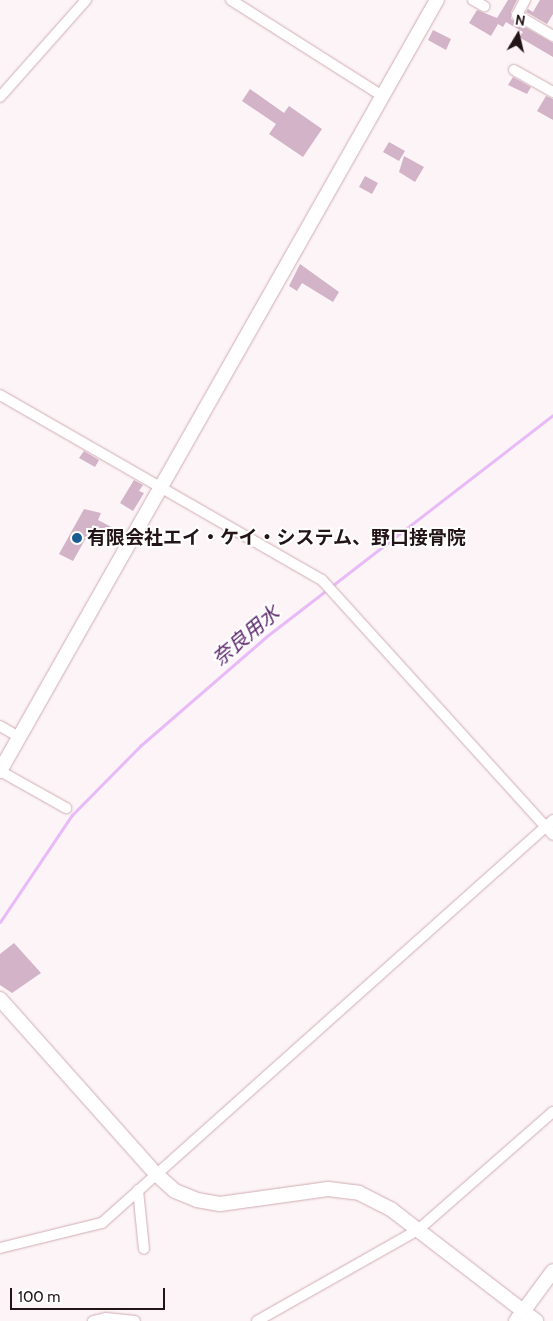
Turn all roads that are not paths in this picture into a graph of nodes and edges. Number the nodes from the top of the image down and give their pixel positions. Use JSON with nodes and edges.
{"nodes":[{"id":1,"x":231,"y":0,"type":"edge"},
{"id":2,"x":437,"y":0,"type":"edge"},
{"id":3,"x":473,"y":0,"type":"edge"},
{"id":4,"x":525,"y":0,"type":"edge"},
{"id":5,"x":80,"y":2,"type":"edge"},
{"id":6,"x":484,"y":6,"type":"dead end"},
{"id":7,"x":553,"y":36,"type":"edge"},
{"id":8,"x":514,"y":70,"type":"dead end"},
{"id":9,"x":553,"y":92,"type":"edge"},
{"id":10,"x":382,"y":96,"type":"junction"},
{"id":11,"x":0,"y":97,"type":"edge"},
{"id":12,"x":0,"y":395,"type":"edge"},
{"id":13,"x":160,"y":488,"type":"junction"},
{"id":14,"x":0,"y":726,"type":"edge"},
{"id":15,"x":19,"y":737,"type":"junction"},
{"id":16,"x":0,"y":771,"type":"edge"},
{"id":17,"x":66,"y":808,"type":"dead end"},
{"id":18,"x":549,"y":823,"type":"edge"},
{"id":19,"x":553,"y":835,"type":"edge"},
{"id":20,"x":0,"y":999,"type":"edge"},
{"id":21,"x":553,"y":1112,"type":"edge"},
{"id":22,"x":156,"y":1174,"type":"junction"},
{"id":23,"x":138,"y":1190,"type":"junction"},
{"id":24,"x":418,"y":1230,"type":"junction"},
{"id":25,"x":0,"y":1248,"type":"edge"},
{"id":26,"x":144,"y":1249,"type":"dead end"},
{"id":27,"x":553,"y":1271,"type":"edge"},
{"id":28,"x":519,"y":1316,"type":"edge"},
{"id":29,"x":93,"y":1321,"type":"edge"},
{"id":30,"x":135,"y":1321,"type":"edge"},
{"id":31,"x":257,"y":1321,"type":"edge"},
{"id":32,"x":536,"y":1321,"type":"edge"}],
"edges":[{"from":1,"to":10,"type":"street"},
{"from":2,"to":10,"type":"street"},
{"from":3,"to":6,"type":"street"},
{"from":4,"to":7,"type":"street"},
{"from":5,"to":11,"type":"street"},
{"from":8,"to":9,"type":"street"},
{"from":10,"to":13,"type":"street"},
{"from":12,"to":13,"type":"street"},
{"from":13,"to":15,"type":"street"},
{"from":13,"to":18,"type":"street"},
{"from":14,"to":15,"type":"street"},
{"from":15,"to":16,"type":"street"},
{"from":16,"to":17,"type":"street"},
{"from":18,"to":19,"type":"street"},
{"from":18,"to":22,"type":"street"},
{"from":20,"to":22,"type":"street"},
{"from":21,"to":24,"type":"street"},
{"from":22,"to":23,"type":"street"},
{"from":22,"to":24,"type":"street"},
{"from":23,"to":25,"type":"street"},
{"from":23,"to":26,"type":"street"},
{"from":24,"to":28,"type":"street"},
{"from":24,"to":31,"type":"street"},
{"from":27,"to":28,"type":"street"},
{"from":28,"to":32,"type":"street"},
{"from":29,"to":30,"type":"street"}]}
